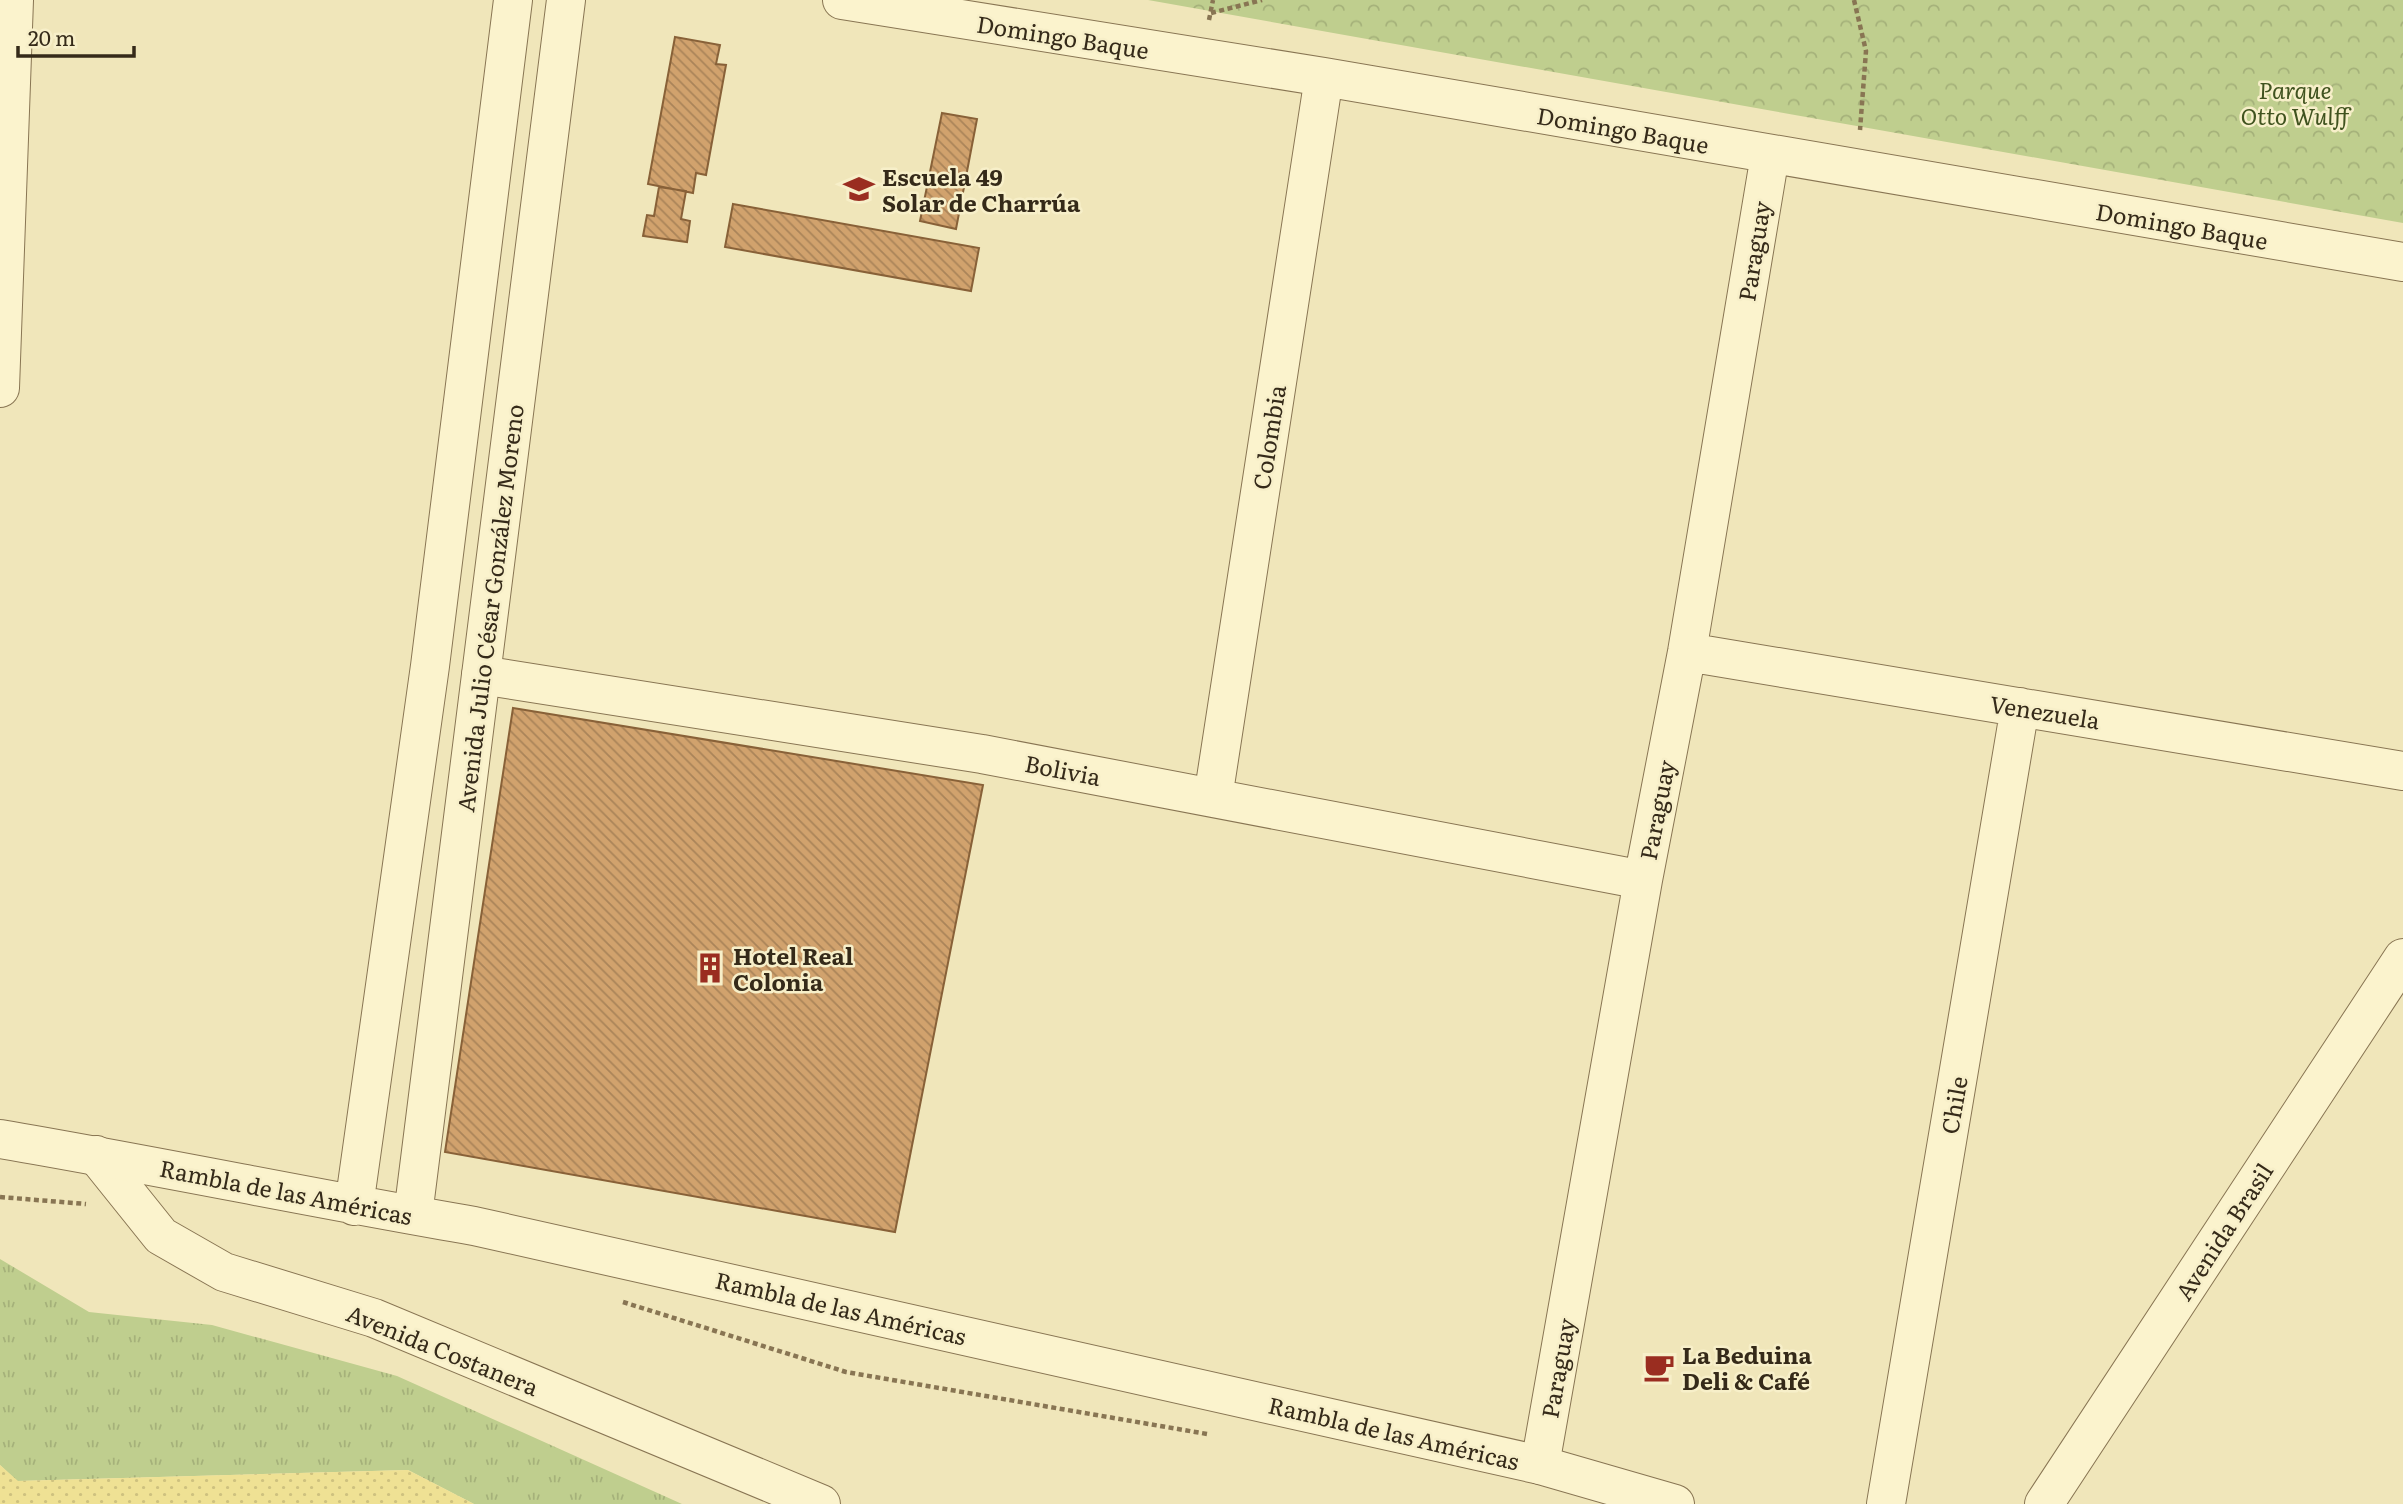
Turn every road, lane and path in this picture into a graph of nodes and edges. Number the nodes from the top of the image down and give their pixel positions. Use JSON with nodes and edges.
{"nodes":[{"id":1,"x":14,"y":0,"type":"edge"},
{"id":2,"x":513,"y":0,"type":"edge"},
{"id":3,"x":566,"y":0,"type":"edge"},
{"id":4,"x":842,"y":0,"type":"edge"},
{"id":5,"x":1262,"y":0,"type":"edge"},
{"id":6,"x":1854,"y":0,"type":"edge"},
{"id":7,"x":1211,"y":13,"type":"dead end"},
{"id":8,"x":1324,"y":77,"type":"junction"},
{"id":9,"x":1770,"y":155,"type":"junction"},
{"id":10,"x":1856,"y":170,"type":"junction"},
{"id":11,"x":2403,"y":262,"type":"edge"},
{"id":12,"x":0,"y":388,"type":"edge"},
{"id":13,"x":1687,"y":652,"type":"junction"},
{"id":14,"x":481,"y":675,"type":"junction"},
{"id":15,"x":2020,"y":706,"type":"junction"},
{"id":16,"x":2403,"y":771,"type":"edge"},
{"id":17,"x":1213,"y":798,"type":"junction"},
{"id":18,"x":1643,"y":880,"type":"junction"},
{"id":19,"x":2403,"y":958,"type":"edge"},
{"id":20,"x":0,"y":1139,"type":"edge"},
{"id":21,"x":96,"y":1155,"type":"junction"},
{"id":22,"x":0,"y":1197,"type":"edge"},
{"id":23,"x":354,"y":1206,"type":"junction"},
{"id":24,"x":137,"y":1209,"type":"junction"},
{"id":25,"x":413,"y":1215,"type":"junction"},
{"id":26,"x":612,"y":1299,"type":"dead end"},
{"id":27,"x":1213,"y":1435,"type":"dead end"},
{"id":28,"x":1540,"y":1465,"type":"junction"},
{"id":29,"x":821,"y":1504,"type":"edge"},
{"id":30,"x":1675,"y":1504,"type":"edge"},
{"id":31,"x":1886,"y":1504,"type":"edge"},
{"id":32,"x":2044,"y":1504,"type":"edge"}],
"edges":[{"from":1,"to":12,"type":"street"},
{"from":2,"to":23,"type":"street"},
{"from":3,"to":14,"type":"street","name":"Avenida Julio César González Moreno"},
{"from":4,"to":8,"type":"street","name":"Domingo Baque"},
{"from":5,"to":7,"type":"path"},
{"from":6,"to":10,"type":"path"},
{"from":8,"to":9,"type":"street","name":"Domingo Baque"},
{"from":8,"to":17,"type":"street","name":"Colombia"},
{"from":9,"to":10,"type":"street","name":"Domingo Baque"},
{"from":9,"to":13,"type":"street","name":"Paraguay"},
{"from":10,"to":11,"type":"street","name":"Domingo Baque"},
{"from":13,"to":15,"type":"street","name":"Venezuela"},
{"from":13,"to":18,"type":"street","name":"Paraguay"},
{"from":14,"to":17,"type":"street","name":"Bolivia"},
{"from":14,"to":25,"type":"street","name":"Avenida Julio César González Moreno"},
{"from":15,"to":16,"type":"street","name":"Venezuela"},
{"from":15,"to":31,"type":"street","name":"Chile"},
{"from":17,"to":18,"type":"street","name":"Bolivia"},
{"from":18,"to":28,"type":"street","name":"Paraguay"},
{"from":19,"to":32,"type":"street","name":"Avenida Brasil"},
{"from":20,"to":21,"type":"street","name":"Rambla de las Américas"},
{"from":21,"to":23,"type":"street","name":"Rambla de las Américas"},
{"from":21,"to":24,"type":"street","name":"Avenida Costanera"},
{"from":22,"to":24,"type":"path"},
{"from":23,"to":25,"type":"street","name":"Rambla de las Américas"},
{"from":24,"to":29,"type":"street","name":"Avenida Costanera"},
{"from":25,"to":28,"type":"street","name":"Rambla de las Américas"},
{"from":26,"to":27,"type":"path"},
{"from":28,"to":30,"type":"street","name":"Rambla de las Américas"}]}
